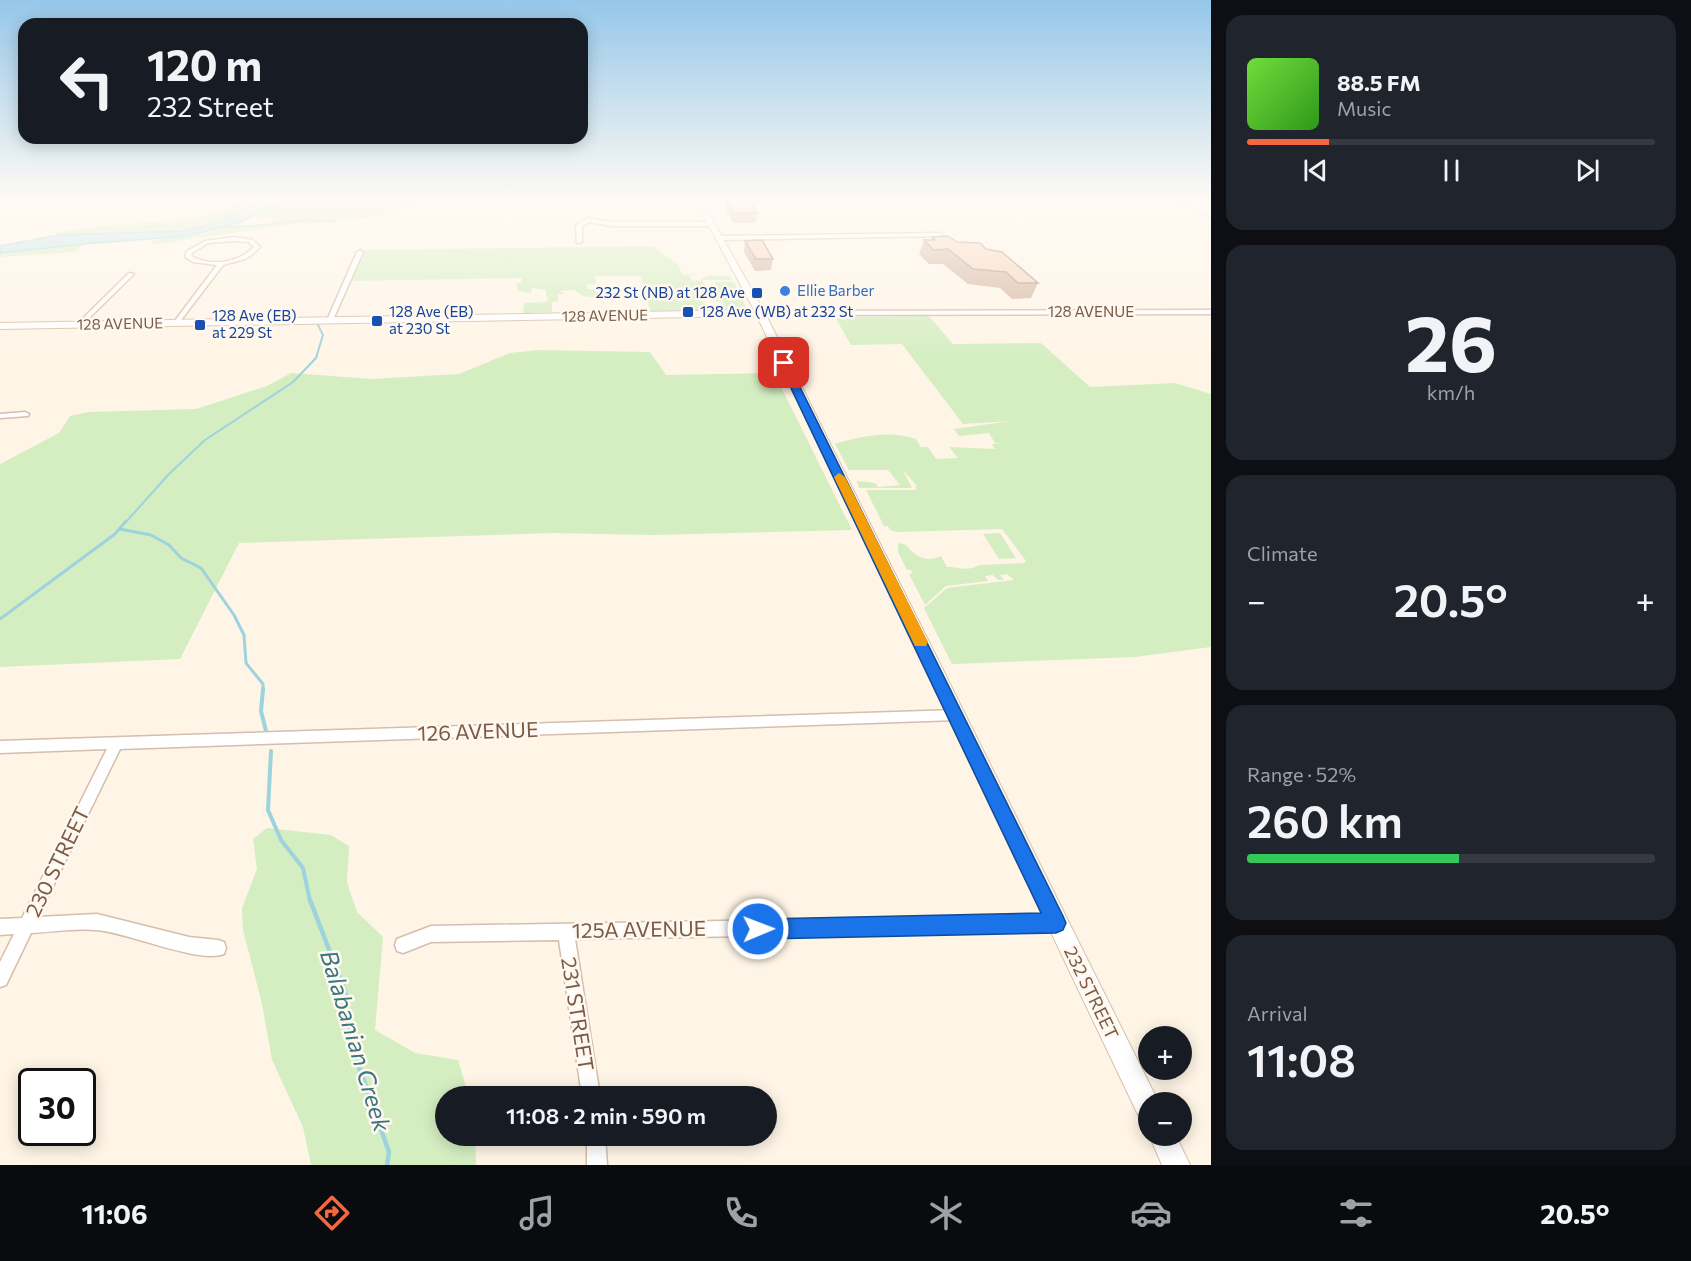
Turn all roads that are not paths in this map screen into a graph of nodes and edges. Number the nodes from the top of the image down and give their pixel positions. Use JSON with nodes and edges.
{"nodes":[{"id":1,"x":190,"y":252,"type":"edge"},
{"id":2,"x":252,"y":252,"type":"edge"},
{"id":3,"x":360,"y":252,"type":"dead end"},
{"id":4,"x":726,"y":252,"type":"edge"},
{"id":5,"x":222,"y":262,"type":"junction"},
{"id":6,"x":131,"y":274,"type":"dead end"},
{"id":7,"x":1211,"y":312,"type":"edge"},
{"id":8,"x":760,"y":313,"type":"junction"},
{"id":9,"x":330,"y":320,"type":"junction"},
{"id":10,"x":176,"y":323,"type":"junction"},
{"id":11,"x":79,"y":325,"type":"junction"},
{"id":12,"x":0,"y":326,"type":"edge"},
{"id":13,"x":25,"y":414,"type":"dead end"},
{"id":14,"x":0,"y":416,"type":"edge"},
{"id":15,"x":957,"y":715,"type":"junction"},
{"id":16,"x":116,"y":744,"type":"junction"},
{"id":17,"x":0,"y":747,"type":"edge"},
{"id":18,"x":1056,"y":923,"type":"junction"},
{"id":19,"x":27,"y":924,"type":"junction"},
{"id":20,"x":0,"y":927,"type":"edge"},
{"id":21,"x":567,"y":931,"type":"junction"},
{"id":22,"x":403,"y":945,"type":"dead end"},
{"id":23,"x":218,"y":948,"type":"dead end"},
{"id":24,"x":0,"y":979,"type":"edge"},
{"id":25,"x":589,"y":1086,"type":"edge"},
{"id":26,"x":1140,"y":1092,"type":"edge"},
{"id":27,"x":596,"y":1146,"type":"edge"},
{"id":28,"x":1167,"y":1146,"type":"edge"},
{"id":29,"x":597,"y":1165,"type":"edge"},
{"id":30,"x":1176,"y":1165,"type":"edge"}],
"edges":[{"from":1,"to":5,"type":"street"},
{"from":2,"to":5,"type":"street"},
{"from":3,"to":9,"type":"street"},
{"from":4,"to":8,"type":"main road","name":"232 STREET"},
{"from":5,"to":10,"type":"street"},
{"from":6,"to":11,"type":"street"},
{"from":7,"to":8,"type":"street","name":"128 AVENUE"},
{"from":8,"to":9,"type":"main road","name":"128 AVENUE"},
{"from":8,"to":15,"type":"main road","name":"232 STREET"},
{"from":9,"to":10,"type":"main road","name":"128 AVENUE"},
{"from":10,"to":11,"type":"main road","name":"128 AVENUE"},
{"from":11,"to":12,"type":"main road","name":"128 AVENUE"},
{"from":13,"to":14,"type":"street"},
{"from":15,"to":16,"type":"street","name":"126 AVENUE"},
{"from":15,"to":18,"type":"main road","name":"232 STREET"},
{"from":16,"to":17,"type":"street","name":"126 AVENUE"},
{"from":16,"to":19,"type":"street","name":"230 STREET"},
{"from":18,"to":21,"type":"street","name":"125A AVENUE"},
{"from":18,"to":26,"type":"main road","name":"232 STREET"},
{"from":19,"to":20,"type":"street"},
{"from":19,"to":23,"type":"street"},
{"from":19,"to":24,"type":"street","name":"230 STREET"},
{"from":21,"to":22,"type":"street","name":"125A AVENUE"},
{"from":21,"to":25,"type":"street","name":"231 STREET"},
{"from":27,"to":29,"type":"street"},
{"from":28,"to":30,"type":"main road"}]}
